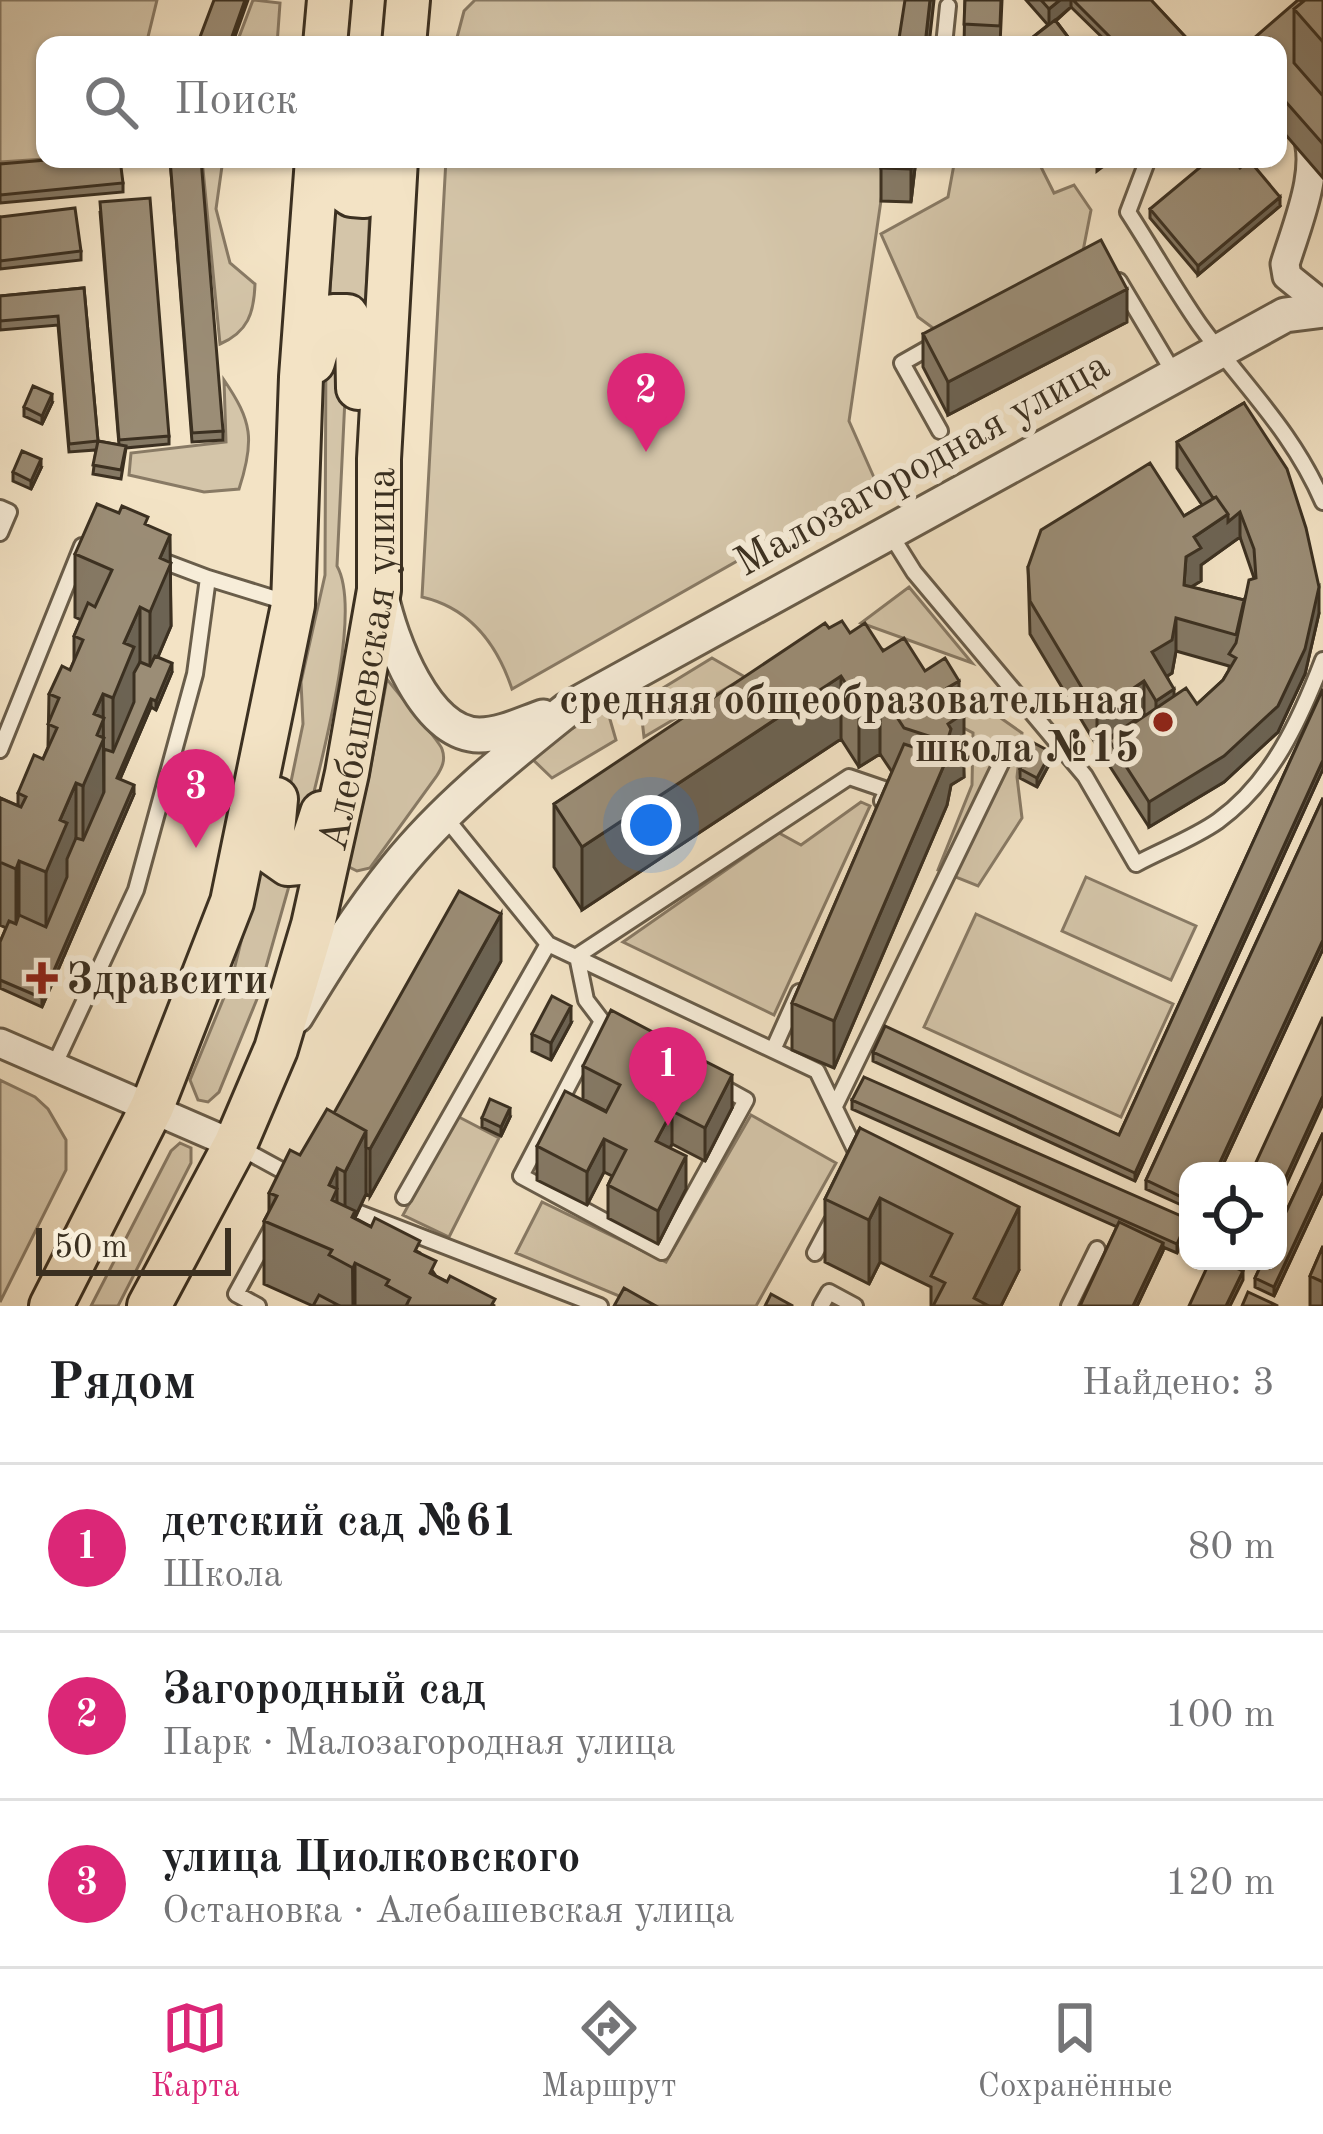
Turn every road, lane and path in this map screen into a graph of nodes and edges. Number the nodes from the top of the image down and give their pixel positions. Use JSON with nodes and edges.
{"nodes":[{"id":1,"x":408,"y":0,"type":"edge"},
{"id":2,"x":948,"y":6,"type":"dead end"},
{"id":3,"x":405,"y":36,"type":"edge"},
{"id":4,"x":945,"y":36,"type":"edge"},
{"id":5,"x":1287,"y":110,"type":"edge"},
{"id":6,"x":315,"y":168,"type":"edge"},
{"id":7,"x":341,"y":168,"type":"edge"},
{"id":8,"x":382,"y":168,"type":"edge"},
{"id":9,"x":396,"y":168,"type":"edge"},
{"id":10,"x":1145,"y":168,"type":"edge"},
{"id":11,"x":1113,"y":272,"type":"edge"},
{"id":12,"x":1323,"y":308,"type":"edge"},
{"id":13,"x":962,"y":329,"type":"edge"},
{"id":14,"x":1221,"y":350,"type":"junction"},
{"id":15,"x":1175,"y":375,"type":"junction"},
{"id":16,"x":301,"y":377,"type":"junction"},
{"id":17,"x":940,"y":431,"type":"dead end"},
{"id":18,"x":380,"y":459,"type":"junction"},
{"id":19,"x":1323,"y":502,"type":"edge"},
{"id":20,"x":0,"y":508,"type":"edge"},
{"id":21,"x":88,"y":531,"type":"edge"},
{"id":22,"x":889,"y":532,"type":"junction"},
{"id":23,"x":0,"y":533,"type":"edge"},
{"id":24,"x":148,"y":555,"type":"edge"},
{"id":25,"x":208,"y":578,"type":"junction"},
{"id":26,"x":379,"y":590,"type":"junction"},
{"id":27,"x":293,"y":604,"type":"junction"},
{"id":28,"x":1323,"y":660,"type":"edge"},
{"id":29,"x":278,"y":692,"type":"junction"},
{"id":30,"x":568,"y":709,"type":"junction"},
{"id":31,"x":1008,"y":748,"type":"dead end"},
{"id":32,"x":0,"y":750,"type":"edge"},
{"id":33,"x":878,"y":812,"type":"edge"},
{"id":34,"x":444,"y":817,"type":"junction"},
{"id":35,"x":306,"y":870,"type":"junction"},
{"id":36,"x":378,"y":892,"type":"junction"},
{"id":37,"x":548,"y":944,"type":"junction"},
{"id":38,"x":577,"y":956,"type":"junction"},
{"id":39,"x":802,"y":985,"type":"edge"},
{"id":40,"x":602,"y":1021,"type":"junction"},
{"id":41,"x":622,"y":1032,"type":"edge"},
{"id":42,"x":0,"y":1042,"type":"edge"},
{"id":43,"x":275,"y":1049,"type":"junction"},
{"id":44,"x":773,"y":1050,"type":"junction"},
{"id":45,"x":54,"y":1066,"type":"junction"},
{"id":46,"x":705,"y":1078,"type":"edge"},
{"id":47,"x":836,"y":1104,"type":"junction"},
{"id":48,"x":152,"y":1106,"type":"junction"},
{"id":49,"x":235,"y":1145,"type":"junction"},
{"id":50,"x":861,"y":1162,"type":"junction"},
{"id":51,"x":880,"y":1172,"type":"edge"},
{"id":52,"x":298,"y":1180,"type":"junction"},
{"id":53,"x":852,"y":1181,"type":"edge"},
{"id":54,"x":317,"y":1190,"type":"edge"},
{"id":55,"x":404,"y":1197,"type":"dead end"},
{"id":56,"x":288,"y":1199,"type":"edge"},
{"id":57,"x":843,"y":1199,"type":"edge"},
{"id":58,"x":357,"y":1212,"type":"edge"},
{"id":59,"x":278,"y":1218,"type":"edge"},
{"id":60,"x":1097,"y":1250,"type":"dead end"},
{"id":61,"x":815,"y":1253,"type":"dead end"},
{"id":62,"x":51,"y":1306,"type":"edge"},
{"id":63,"x":149,"y":1306,"type":"edge"},
{"id":64,"x":258,"y":1306,"type":"edge"},
{"id":65,"x":600,"y":1306,"type":"edge"},
{"id":66,"x":821,"y":1306,"type":"edge"},
{"id":67,"x":855,"y":1306,"type":"edge"},
{"id":68,"x":1069,"y":1306,"type":"edge"}],
"edges":[{"from":1,"to":3,"type":"main road"},
{"from":2,"to":4,"type":"lane"},
{"from":5,"to":12,"type":"street","name":"Малозагородная улица"},
{"from":6,"to":16,"type":"main road","name":"Алебашевская улица"},
{"from":7,"to":8,"type":"main road"},
{"from":9,"to":18,"type":"main road","name":"Алебашевская улица"},
{"from":10,"to":14,"type":"lane"},
{"from":11,"to":15,"type":"lane"},
{"from":12,"to":14,"type":"street","name":"Малозагородная улица"},
{"from":13,"to":17,"type":"lane"},
{"from":14,"to":15,"type":"street","name":"Малозагородная улица"},
{"from":14,"to":19,"type":"lane"},
{"from":15,"to":22,"type":"street","name":"Малозагородная улица"},
{"from":16,"to":18,"type":"main road"},
{"from":16,"to":27,"type":"main road","name":"Алебашевская улица"},
{"from":18,"to":26,"type":"main road","name":"Алебашевская улица"},
{"from":20,"to":23,"type":"lane"},
{"from":21,"to":32,"type":"lane"},
{"from":22,"to":28,"type":"lane"},
{"from":22,"to":30,"type":"street","name":"Малозагородная улица"},
{"from":24,"to":25,"type":"lane"},
{"from":25,"to":27,"type":"lane"},
{"from":25,"to":45,"type":"lane"},
{"from":26,"to":30,"type":"street","name":"Малозагородная улица"},
{"from":26,"to":35,"type":"main road","name":"Алебашевская улица"},
{"from":27,"to":29,"type":"main road","name":"Алебашевская улица"},
{"from":29,"to":35,"type":"main road"},
{"from":29,"to":48,"type":"main road","name":"Алебашевская улица"},
{"from":30,"to":34,"type":"street","name":"Малозагородная улица"},
{"from":31,"to":47,"type":"lane"},
{"from":33,"to":38,"type":"lane"},
{"from":34,"to":36,"type":"street","name":"Малозагородная улица"},
{"from":34,"to":37,"type":"lane"},
{"from":35,"to":36,"type":"street"},
{"from":35,"to":43,"type":"main road","name":"Алебашевская улица"},
{"from":36,"to":43,"type":"street","name":"Малозагородная улица"},
{"from":37,"to":38,"type":"lane"},
{"from":37,"to":55,"type":"lane"},
{"from":38,"to":40,"type":"lane"},
{"from":38,"to":44,"type":"lane"},
{"from":39,"to":44,"type":"lane"},
{"from":40,"to":41,"type":"lane"},
{"from":40,"to":46,"type":"lane"},
{"from":42,"to":45,"type":"street"},
{"from":43,"to":49,"type":"main road","name":"Алебашевская улица"},
{"from":44,"to":47,"type":"lane"},
{"from":45,"to":48,"type":"street"},
{"from":47,"to":50,"type":"lane"},
{"from":48,"to":49,"type":"street"},
{"from":48,"to":62,"type":"main road","name":"Алебашевская улица"},
{"from":49,"to":52,"type":"lane"},
{"from":49,"to":63,"type":"main road","name":"Алебашевская улица"},
{"from":50,"to":51,"type":"lane"},
{"from":50,"to":53,"type":"lane"},
{"from":52,"to":54,"type":"lane"},
{"from":52,"to":56,"type":"lane"},
{"from":57,"to":61,"type":"lane"},
{"from":58,"to":65,"type":"lane"},
{"from":59,"to":64,"type":"lane"},
{"from":60,"to":68,"type":"lane"},
{"from":66,"to":67,"type":"lane"}]}
